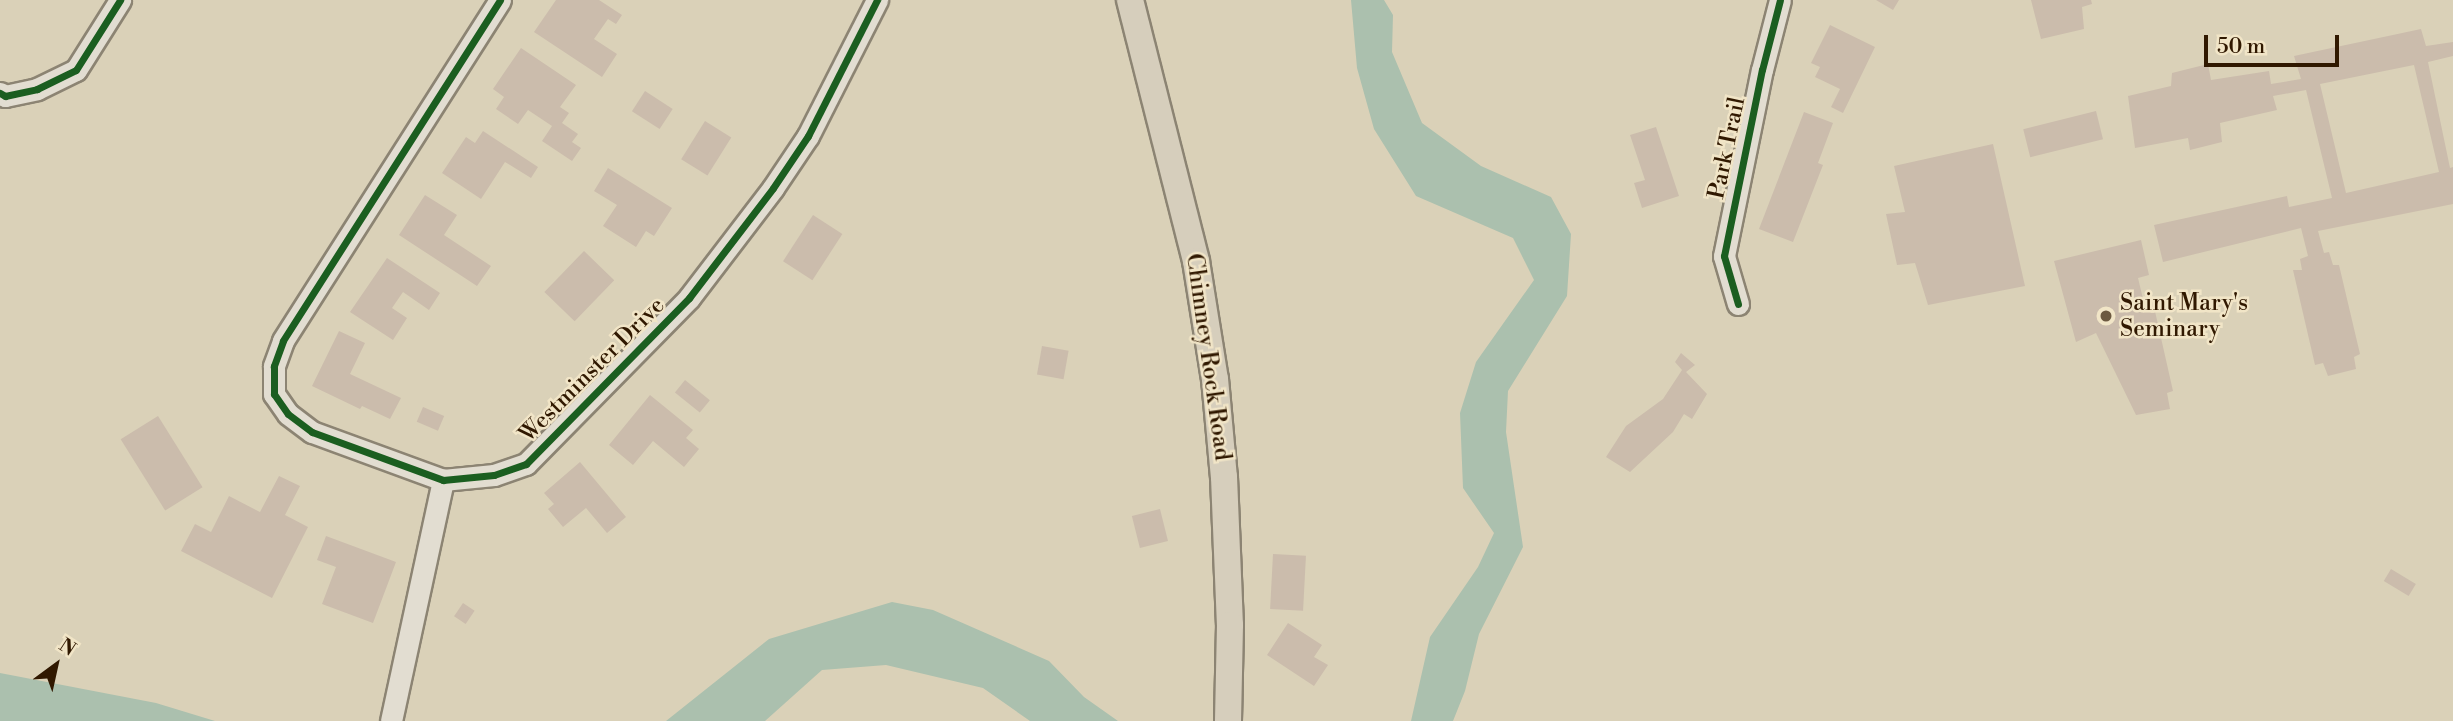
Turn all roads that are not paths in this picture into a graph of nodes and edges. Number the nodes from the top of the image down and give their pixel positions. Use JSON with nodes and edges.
{"nodes":[{"id":1,"x":120,"y":0,"type":"edge"},
{"id":2,"x":500,"y":0,"type":"edge"},
{"id":3,"x":877,"y":0,"type":"edge"},
{"id":4,"x":1130,"y":0,"type":"edge"},
{"id":5,"x":1780,"y":0,"type":"edge"},
{"id":6,"x":2,"y":97,"type":"edge"},
{"id":7,"x":1738,"y":304,"type":"dead end"},
{"id":8,"x":443,"y":480,"type":"junction"},
{"id":9,"x":391,"y":721,"type":"edge"},
{"id":10,"x":1228,"y":721,"type":"edge"}],
"edges":[{"from":1,"to":6,"type":"street"},
{"from":2,"to":8,"type":"street","name":"Westminster Drive"},
{"from":3,"to":8,"type":"street","name":"Westminster Drive"},
{"from":4,"to":10,"type":"main road","name":"Chimney Rock Road"},
{"from":5,"to":7,"type":"street","name":"Park Trail"},
{"from":8,"to":9,"type":"street"}]}
